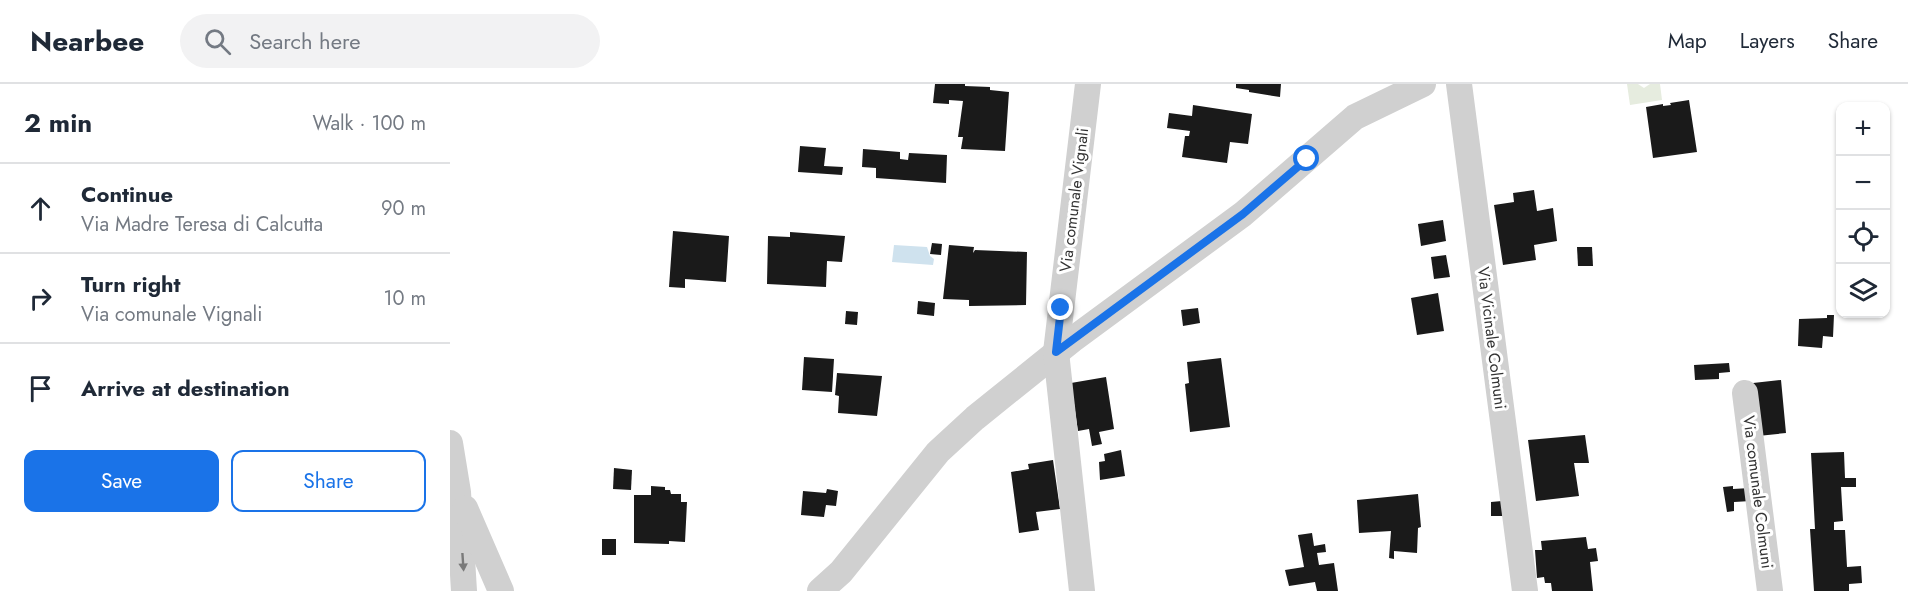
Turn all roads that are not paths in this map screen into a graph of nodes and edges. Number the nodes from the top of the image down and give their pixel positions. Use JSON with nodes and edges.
{"nodes":[{"id":1,"x":1088,"y":84,"type":"edge"},
{"id":2,"x":1423,"y":84,"type":"edge"},
{"id":3,"x":1459,"y":84,"type":"edge"},
{"id":4,"x":1056,"y":352,"type":"junction"},
{"id":5,"x":1745,"y":393,"type":"dead end"},
{"id":6,"x":450,"y":443,"type":"edge"},
{"id":7,"x":458,"y":492,"type":"junction"},
{"id":8,"x":464,"y":591,"type":"edge"},
{"id":9,"x":501,"y":591,"type":"edge"},
{"id":10,"x":820,"y":591,"type":"edge"},
{"id":11,"x":1082,"y":591,"type":"edge"},
{"id":12,"x":1525,"y":591,"type":"edge"},
{"id":13,"x":1770,"y":591,"type":"edge"}],
"edges":[{"from":1,"to":4,"type":"street","name":"Via comunale Vignali"},
{"from":2,"to":4,"type":"street"},
{"from":3,"to":12,"type":"street","name":"Via Vicinale Colmuni"},
{"from":4,"to":10,"type":"street"},
{"from":4,"to":11,"type":"street","name":"Via comunale Vignali"},
{"from":5,"to":13,"type":"street","name":"Via comunale Colmuni"},
{"from":6,"to":7,"type":"street"},
{"from":7,"to":8,"type":"street","one_way":true},
{"from":7,"to":9,"type":"street"}]}
